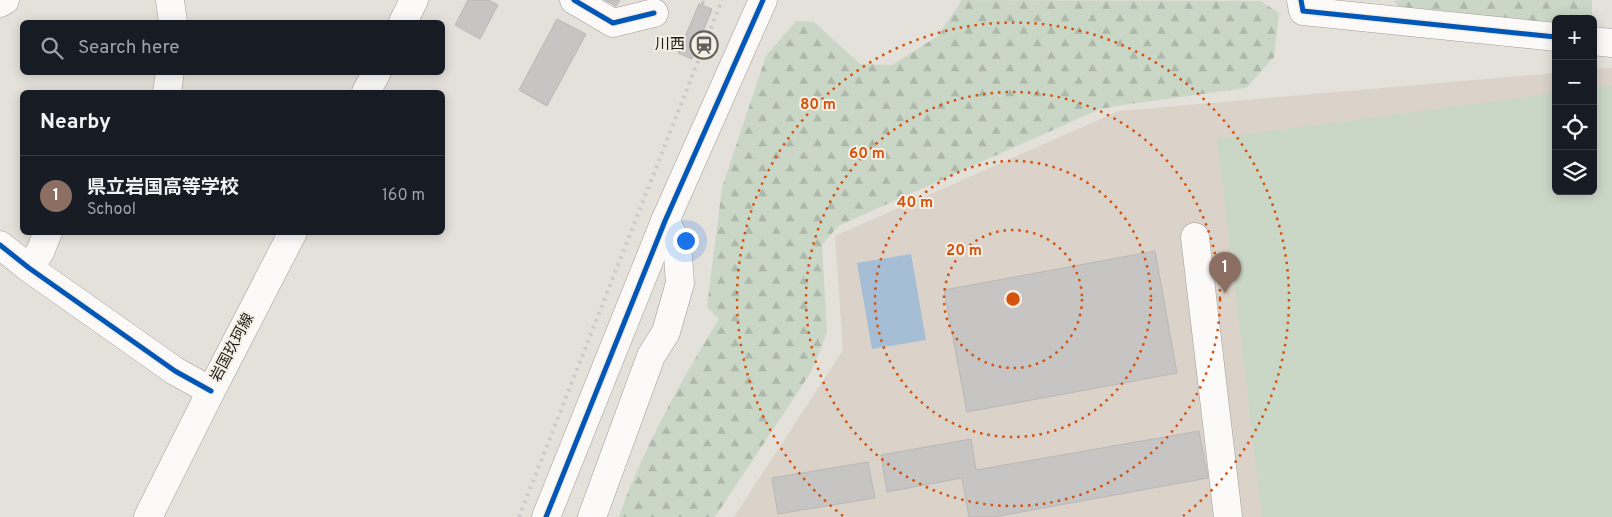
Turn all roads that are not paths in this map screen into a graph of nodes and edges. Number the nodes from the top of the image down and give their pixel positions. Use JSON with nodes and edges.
{"nodes":[{"id":1,"x":5,"y":0,"type":"edge"},
{"id":2,"x":170,"y":0,"type":"edge"},
{"id":3,"x":414,"y":0,"type":"edge"},
{"id":4,"x":574,"y":0,"type":"edge"},
{"id":5,"x":763,"y":0,"type":"edge"},
{"id":6,"x":1301,"y":0,"type":"edge"},
{"id":7,"x":0,"y":3,"type":"edge"},
{"id":8,"x":654,"y":13,"type":"dead end"},
{"id":9,"x":173,"y":20,"type":"edge"},
{"id":10,"x":404,"y":20,"type":"edge"},
{"id":11,"x":1552,"y":37,"type":"edge"},
{"id":12,"x":1597,"y":41,"type":"edge"},
{"id":13,"x":1612,"y":43,"type":"edge"},
{"id":14,"x":170,"y":75,"type":"edge"},
{"id":15,"x":375,"y":75,"type":"edge"},
{"id":16,"x":168,"y":90,"type":"edge"},
{"id":17,"x":367,"y":90,"type":"edge"},
{"id":18,"x":665,"y":221,"type":"junction"},
{"id":19,"x":47,"y":235,"type":"edge"},
{"id":20,"x":291,"y":235,"type":"edge"},
{"id":21,"x":1195,"y":236,"type":"dead end"},
{"id":22,"x":0,"y":245,"type":"edge"},
{"id":23,"x":29,"y":268,"type":"junction"},
{"id":24,"x":210,"y":391,"type":"junction"},
{"id":25,"x":148,"y":517,"type":"edge"},
{"id":26,"x":546,"y":517,"type":"edge"},
{"id":27,"x":592,"y":517,"type":"edge"},
{"id":28,"x":1228,"y":517,"type":"edge"}],
"edges":[{"from":1,"to":7,"type":"street"},
{"from":2,"to":9,"type":"street"},
{"from":3,"to":10,"type":"street"},
{"from":4,"to":8,"type":"street"},
{"from":5,"to":18,"type":"street"},
{"from":6,"to":11,"type":"street"},
{"from":12,"to":13,"type":"street"},
{"from":14,"to":16,"type":"street"},
{"from":15,"to":17,"type":"street"},
{"from":18,"to":26,"type":"street"},
{"from":18,"to":27,"type":"street"},
{"from":19,"to":23,"type":"street"},
{"from":20,"to":24,"type":"street","name":"岩国玖珂線"},
{"from":21,"to":28,"type":"street"},
{"from":22,"to":23,"type":"street"},
{"from":23,"to":24,"type":"street"},
{"from":24,"to":25,"type":"street","name":"岩国玖珂線"}]}
